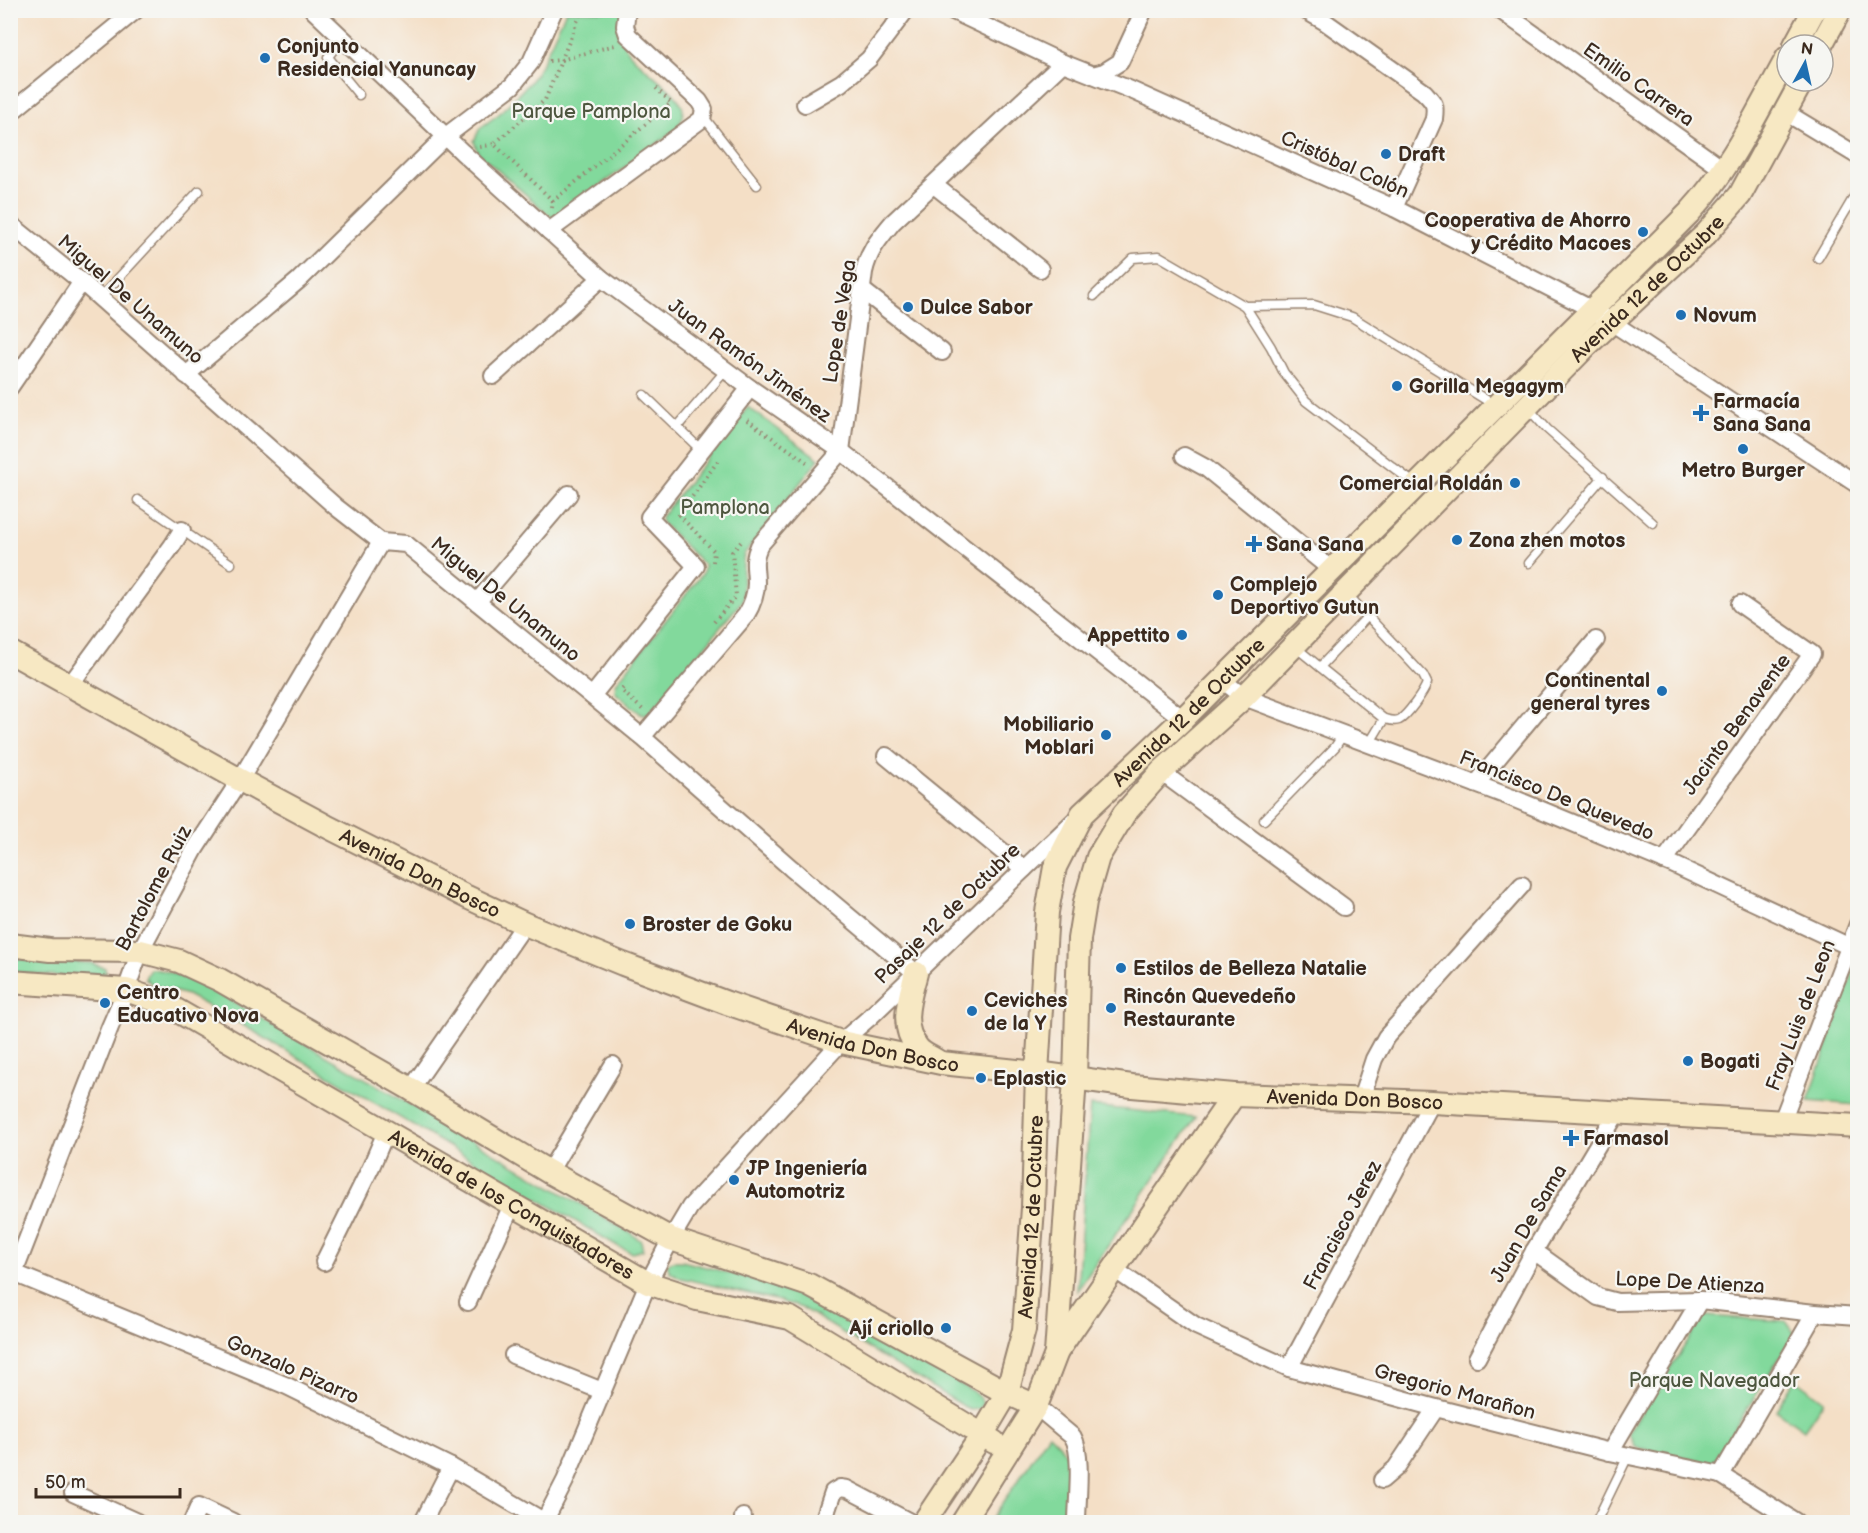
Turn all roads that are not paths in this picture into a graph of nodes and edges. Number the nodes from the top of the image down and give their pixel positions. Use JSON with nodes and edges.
{"nodes":[{"id":1,"x":136,"y":10,"type":"edge"},
{"id":2,"x":313,"y":10,"type":"edge"},
{"id":3,"x":554,"y":10,"type":"edge"},
{"id":4,"x":627,"y":10,"type":"edge"},
{"id":5,"x":906,"y":10,"type":"edge"},
{"id":6,"x":951,"y":10,"type":"edge"},
{"id":7,"x":1144,"y":10,"type":"edge"},
{"id":8,"x":1305,"y":10,"type":"edge"},
{"id":9,"x":1500,"y":10,"type":"edge"},
{"id":10,"x":1814,"y":10,"type":"edge"},
{"id":11,"x":1840,"y":10,"type":"edge"},
{"id":12,"x":1802,"y":33,"type":"edge"},
{"id":13,"x":1828,"y":33,"type":"edge"},
{"id":14,"x":342,"y":38,"type":"junction"},
{"id":15,"x":1063,"y":63,"type":"junction"},
{"id":16,"x":1093,"y":75,"type":"junction"},
{"id":17,"x":1775,"y":79,"type":"edge"},
{"id":18,"x":10,"y":90,"type":"edge"},
{"id":19,"x":1795,"y":93,"type":"edge"},
{"id":20,"x":359,"y":95,"type":"dead end"},
{"id":21,"x":24,"y":101,"type":"junction"},
{"id":22,"x":805,"y":104,"type":"dead end"},
{"id":23,"x":1785,"y":112,"type":"junction"},
{"id":24,"x":10,"y":113,"type":"edge"},
{"id":25,"x":703,"y":116,"type":"junction"},
{"id":26,"x":446,"y":136,"type":"junction"},
{"id":27,"x":1857,"y":156,"type":"edge"},
{"id":28,"x":1724,"y":170,"type":"junction"},
{"id":29,"x":757,"y":185,"type":"dead end"},
{"id":30,"x":934,"y":185,"type":"junction"},
{"id":31,"x":1857,"y":189,"type":"edge"},
{"id":32,"x":199,"y":191,"type":"dead end"},
{"id":33,"x":1394,"y":208,"type":"junction"},
{"id":34,"x":10,"y":224,"type":"edge"},
{"id":35,"x":549,"y":231,"type":"junction"},
{"id":36,"x":1818,"y":258,"type":"dead end"},
{"id":37,"x":1040,"y":269,"type":"dead end"},
{"id":38,"x":601,"y":278,"type":"junction"},
{"id":39,"x":81,"y":283,"type":"junction"},
{"id":40,"x":862,"y":290,"type":"junction"},
{"id":41,"x":1094,"y":296,"type":"dead end"},
{"id":42,"x":100,"y":298,"type":"junction"},
{"id":43,"x":1245,"y":306,"type":"junction"},
{"id":44,"x":1593,"y":310,"type":"junction"},
{"id":45,"x":1611,"y":323,"type":"junction"},
{"id":46,"x":942,"y":352,"type":"dead end"},
{"id":47,"x":726,"y":370,"type":"junction"},
{"id":48,"x":186,"y":375,"type":"junction"},
{"id":49,"x":493,"y":376,"type":"dead end"},
{"id":50,"x":10,"y":387,"type":"edge"},
{"id":51,"x":750,"y":388,"type":"junction"},
{"id":52,"x":644,"y":395,"type":"dead end"},
{"id":53,"x":1496,"y":406,"type":"junction"},
{"id":54,"x":1527,"y":407,"type":"junction"},
{"id":55,"x":677,"y":427,"type":"junction"},
{"id":56,"x":702,"y":450,"type":"junction"},
{"id":57,"x":841,"y":451,"type":"junction"},
{"id":58,"x":1184,"y":456,"type":"dead end"},
{"id":59,"x":1604,"y":477,"type":"junction"},
{"id":60,"x":1418,"y":485,"type":"junction"},
{"id":61,"x":1857,"y":485,"type":"edge"},
{"id":62,"x":569,"y":494,"type":"dead end"},
{"id":63,"x":138,"y":500,"type":"dead end"},
{"id":64,"x":1653,"y":523,"type":"dead end"},
{"id":65,"x":182,"y":530,"type":"junction"},
{"id":66,"x":381,"y":542,"type":"junction"},
{"id":67,"x":1529,"y":563,"type":"dead end"},
{"id":68,"x":231,"y":564,"type":"dead end"},
{"id":69,"x":1333,"y":571,"type":"junction"},
{"id":70,"x":1345,"y":593,"type":"junction"},
{"id":71,"x":477,"y":602,"type":"junction"},
{"id":72,"x":1740,"y":604,"type":"dead end"},
{"id":73,"x":1367,"y":616,"type":"junction"},
{"id":74,"x":1596,"y":640,"type":"dead end"},
{"id":75,"x":1293,"y":646,"type":"junction"},
{"id":76,"x":10,"y":652,"type":"edge"},
{"id":77,"x":1320,"y":667,"type":"junction"},
{"id":78,"x":1222,"y":680,"type":"junction"},
{"id":79,"x":70,"y":685,"type":"junction"},
{"id":80,"x":592,"y":696,"type":"junction"},
{"id":81,"x":1244,"y":697,"type":"junction"},
{"id":82,"x":1384,"y":719,"type":"junction"},
{"id":83,"x":1183,"y":720,"type":"junction"},
{"id":84,"x":1343,"y":735,"type":"junction"},
{"id":85,"x":642,"y":737,"type":"junction"},
{"id":86,"x":1369,"y":745,"type":"junction"},
{"id":87,"x":886,"y":756,"type":"dead end"},
{"id":88,"x":1161,"y":772,"type":"junction"},
{"id":89,"x":240,"y":780,"type":"junction"},
{"id":90,"x":1476,"y":784,"type":"junction"},
{"id":91,"x":1082,"y":814,"type":"junction"},
{"id":92,"x":1264,"y":820,"type":"dead end"},
{"id":93,"x":1664,"y":861,"type":"junction"},
{"id":94,"x":1024,"y":869,"type":"junction"},
{"id":95,"x":1522,"y":885,"type":"dead end"},
{"id":96,"x":1344,"y":907,"type":"dead end"},
{"id":97,"x":525,"y":924,"type":"junction"},
{"id":98,"x":1857,"y":924,"type":"edge"},
{"id":99,"x":10,"y":945,"type":"edge"},
{"id":100,"x":1848,"y":946,"type":"junction"},
{"id":101,"x":140,"y":951,"type":"junction"},
{"id":102,"x":916,"y":973,"type":"junction"},
{"id":103,"x":10,"y":982,"type":"edge"},
{"id":104,"x":126,"y":990,"type":"junction"},
{"id":105,"x":841,"y":1042,"type":"junction"},
{"id":106,"x":941,"y":1063,"type":"junction"},
{"id":107,"x":613,"y":1065,"type":"dead end"},
{"id":108,"x":1037,"y":1073,"type":"junction"},
{"id":109,"x":1074,"y":1078,"type":"junction"},
{"id":110,"x":411,"y":1089,"type":"junction"},
{"id":111,"x":1234,"y":1095,"type":"junction"},
{"id":112,"x":1361,"y":1100,"type":"junction"},
{"id":113,"x":1432,"y":1102,"type":"junction"},
{"id":114,"x":1618,"y":1111,"type":"junction"},
{"id":115,"x":1782,"y":1121,"type":"junction"},
{"id":116,"x":1857,"y":1126,"type":"edge"},
{"id":117,"x":386,"y":1132,"type":"junction"},
{"id":118,"x":549,"y":1172,"type":"junction"},
{"id":119,"x":512,"y":1205,"type":"junction"},
{"id":120,"x":671,"y":1239,"type":"junction"},
{"id":121,"x":1534,"y":1251,"type":"junction"},
{"id":122,"x":324,"y":1262,"type":"dead end"},
{"id":123,"x":1114,"y":1269,"type":"junction"},
{"id":124,"x":12,"y":1276,"type":"edge"},
{"id":125,"x":648,"y":1283,"type":"junction"},
{"id":126,"x":1700,"y":1300,"type":"junction"},
{"id":127,"x":468,"y":1302,"type":"dead end"},
{"id":128,"x":1815,"y":1313,"type":"junction"},
{"id":129,"x":1857,"y":1316,"type":"edge"},
{"id":130,"x":1056,"y":1354,"type":"junction"},
{"id":131,"x":513,"y":1355,"type":"dead end"},
{"id":132,"x":1477,"y":1358,"type":"dead end"},
{"id":133,"x":1289,"y":1368,"type":"junction"},
{"id":134,"x":602,"y":1391,"type":"junction"},
{"id":135,"x":1007,"y":1393,"type":"junction"},
{"id":136,"x":1036,"y":1406,"type":"junction"},
{"id":137,"x":1436,"y":1408,"type":"junction"},
{"id":138,"x":982,"y":1435,"type":"junction"},
{"id":139,"x":1008,"y":1450,"type":"junction"},
{"id":140,"x":1610,"y":1452,"type":"junction"},
{"id":141,"x":1628,"y":1456,"type":"junction"},
{"id":142,"x":451,"y":1467,"type":"junction"},
{"id":143,"x":1721,"y":1475,"type":"junction"},
{"id":144,"x":1382,"y":1480,"type":"dead end"},
{"id":145,"x":73,"y":1493,"type":"dead end"},
{"id":146,"x":137,"y":1522,"type":"edge"},
{"id":147,"x":192,"y":1522,"type":"edge"},
{"id":148,"x":233,"y":1522,"type":"edge"},
{"id":149,"x":423,"y":1522,"type":"edge"},
{"id":150,"x":545,"y":1522,"type":"edge"},
{"id":151,"x":823,"y":1522,"type":"edge"},
{"id":152,"x":910,"y":1522,"type":"edge"},
{"id":153,"x":924,"y":1522,"type":"edge"},
{"id":154,"x":963,"y":1522,"type":"edge"},
{"id":155,"x":1077,"y":1522,"type":"edge"},
{"id":156,"x":1596,"y":1522,"type":"edge"},
{"id":157,"x":1796,"y":1522,"type":"edge"}],
"edges":[{"from":1,"to":21,"type":"street"},
{"from":2,"to":14,"type":"street","name":"Juan Ramón Jiménez"},
{"from":3,"to":26,"type":"street"},
{"from":4,"to":25,"type":"street"},
{"from":5,"to":22,"type":"street"},
{"from":6,"to":15,"type":"street","name":"Cristóbal Colón"},
{"from":7,"to":16,"type":"street"},
{"from":8,"to":33,"type":"street"},
{"from":9,"to":28,"type":"street","name":"Emilio Carrera"},
{"from":10,"to":12,"type":"main road"},
{"from":11,"to":13,"type":"main road"},
{"from":14,"to":20,"type":"lane"},
{"from":14,"to":26,"type":"street","name":"Juan Ramón Jiménez"},
{"from":15,"to":16,"type":"street","name":"Cristóbal Colón"},
{"from":15,"to":30,"type":"street","name":"Lope de Vega"},
{"from":16,"to":33,"type":"street","name":"Cristóbal Colón"},
{"from":17,"to":28,"type":"main road","name":"Avenida 12 de Octubre"},
{"from":18,"to":21,"type":"street"},
{"from":19,"to":23,"type":"main road","name":"Avenida 12 de Octubre"},
{"from":21,"to":24,"type":"street"},
{"from":23,"to":27,"type":"street"},
{"from":23,"to":45,"type":"main road","name":"Avenida 12 de Octubre"},
{"from":25,"to":29,"type":"lane"},
{"from":25,"to":35,"type":"street"},
{"from":26,"to":35,"type":"street","name":"Juan Ramón Jiménez"},
{"from":26,"to":48,"type":"street"},
{"from":28,"to":44,"type":"main road","name":"Avenida 12 de Octubre"},
{"from":30,"to":37,"type":"street"},
{"from":30,"to":40,"type":"street","name":"Lope de Vega"},
{"from":31,"to":36,"type":"lane"},
{"from":32,"to":42,"type":"lane"},
{"from":33,"to":44,"type":"street","name":"Cristóbal Colón"},
{"from":34,"to":39,"type":"street","name":"Miguel De Unamuno"},
{"from":35,"to":38,"type":"street","name":"Juan Ramón Jiménez"},
{"from":38,"to":47,"type":"street","name":"Juan Ramón Jiménez"},
{"from":38,"to":49,"type":"street"},
{"from":39,"to":42,"type":"street","name":"Miguel De Unamuno"},
{"from":39,"to":50,"type":"street"},
{"from":40,"to":46,"type":"street"},
{"from":40,"to":57,"type":"street","name":"Lope de Vega"},
{"from":41,"to":43,"type":"lane"},
{"from":42,"to":48,"type":"street","name":"Miguel De Unamuno"},
{"from":43,"to":53,"type":"lane"},
{"from":43,"to":60,"type":"lane"},
{"from":44,"to":45,"type":"street","name":"Cristóbal Colón"},
{"from":44,"to":53,"type":"main road","name":"Avenida 12 de Octubre"},
{"from":45,"to":54,"type":"main road","name":"Avenida 12 de Octubre"},
{"from":45,"to":61,"type":"street","name":"Cristóbal Colón"},
{"from":47,"to":51,"type":"street","name":"Juan Ramón Jiménez"},
{"from":47,"to":55,"type":"lane"},
{"from":48,"to":66,"type":"street","name":"Miguel De Unamuno"},
{"from":51,"to":56,"type":"street"},
{"from":51,"to":57,"type":"street","name":"Juan Ramón Jiménez"},
{"from":52,"to":55,"type":"lane"},
{"from":53,"to":60,"type":"main road","name":"Avenida 12 de Octubre"},
{"from":54,"to":59,"type":"lane"},
{"from":54,"to":70,"type":"main road","name":"Avenida 12 de Octubre"},
{"from":55,"to":56,"type":"lane"},
{"from":56,"to":80,"type":"street"},
{"from":57,"to":83,"type":"street","name":"Juan Ramón Jiménez"},
{"from":57,"to":85,"type":"street"},
{"from":58,"to":69,"type":"street"},
{"from":59,"to":64,"type":"lane"},
{"from":59,"to":67,"type":"lane"},
{"from":60,"to":69,"type":"main road","name":"Avenida 12 de Octubre"},
{"from":62,"to":71,"type":"street"},
{"from":63,"to":65,"type":"lane"},
{"from":65,"to":68,"type":"lane"},
{"from":65,"to":79,"type":"street"},
{"from":66,"to":71,"type":"street","name":"Miguel De Unamuno"},
{"from":66,"to":89,"type":"street","name":"Bartolome Ruiz"},
{"from":69,"to":78,"type":"main road","name":"Avenida 12 de Octubre"},
{"from":70,"to":73,"type":"lane"},
{"from":70,"to":75,"type":"main road","name":"Avenida 12 de Octubre"},
{"from":71,"to":80,"type":"street","name":"Miguel De Unamuno"},
{"from":72,"to":93,"type":"street","name":"Jacinto Benavente"},
{"from":73,"to":77,"type":"lane"},
{"from":73,"to":82,"type":"lane"},
{"from":74,"to":90,"type":"street"},
{"from":75,"to":77,"type":"lane"},
{"from":75,"to":81,"type":"main road","name":"Avenida 12 de Octubre"},
{"from":76,"to":79,"type":"main road","name":"Avenida Don Bosco"},
{"from":77,"to":82,"type":"lane"},
{"from":78,"to":81,"type":"street","name":"Francisco De Quevedo"},
{"from":78,"to":83,"type":"main road","name":"Avenida 12 de Octubre"},
{"from":79,"to":89,"type":"main road","name":"Avenida Don Bosco"},
{"from":80,"to":85,"type":"street","name":"Miguel De Unamuno"},
{"from":81,"to":84,"type":"street","name":"Francisco De Quevedo"},
{"from":81,"to":88,"type":"main road","name":"Avenida 12 de Octubre"},
{"from":82,"to":86,"type":"lane"},
{"from":83,"to":91,"type":"main road","name":"Avenida 12 de Octubre"},
{"from":84,"to":86,"type":"street","name":"Francisco De Quevedo"},
{"from":84,"to":92,"type":"lane"},
{"from":85,"to":102,"type":"street","name":"Miguel De Unamuno"},
{"from":86,"to":90,"type":"street","name":"Francisco De Quevedo"},
{"from":87,"to":94,"type":"street"},
{"from":88,"to":96,"type":"street"},
{"from":88,"to":109,"type":"main road","name":"Avenida 12 de Octubre"},
{"from":89,"to":97,"type":"main road","name":"Avenida Don Bosco"},
{"from":89,"to":101,"type":"street","name":"Bartolome Ruiz"},
{"from":90,"to":93,"type":"street","name":"Francisco De Quevedo"},
{"from":91,"to":94,"type":"street","name":"Pasaje 12 de Octubre"},
{"from":91,"to":108,"type":"main road","name":"Avenida 12 de Octubre"},
{"from":93,"to":100,"type":"street","name":"Francisco De Quevedo"},
{"from":94,"to":102,"type":"street","name":"Pasaje 12 de Octubre"},
{"from":95,"to":112,"type":"street"},
{"from":97,"to":105,"type":"main road","name":"Avenida Don Bosco"},
{"from":97,"to":110,"type":"street"},
{"from":98,"to":100,"type":"street","name":"Fray Luis de Leon"},
{"from":99,"to":101,"type":"main road"},
{"from":100,"to":115,"type":"street","name":"Fray Luis de Leon"},
{"from":101,"to":104,"type":"street","name":"Bartolome Ruiz"},
{"from":101,"to":110,"type":"main road"},
{"from":102,"to":105,"type":"street","name":"Pasaje 12 de Octubre"},
{"from":102,"to":106,"type":"main road"},
{"from":103,"to":104,"type":"main road","name":"Avenida de los Conquistadores"},
{"from":104,"to":117,"type":"main road","name":"Avenida de los Conquistadores"},
{"from":104,"to":124,"type":"street","name":"Bartolome Ruiz"},
{"from":105,"to":106,"type":"main road","name":"Avenida Don Bosco"},
{"from":105,"to":120,"type":"street","name":"Pasaje 12 de Octubre"},
{"from":106,"to":108,"type":"main road","name":"Avenida Don Bosco"},
{"from":107,"to":118,"type":"street"},
{"from":108,"to":109,"type":"main road","name":"Avenida Don Bosco"},
{"from":108,"to":135,"type":"main road","name":"Avenida 12 de Octubre"},
{"from":109,"to":111,"type":"main road","name":"Avenida Don Bosco"},
{"from":109,"to":130,"type":"main road","name":"Avenida 12 de Octubre"},
{"from":110,"to":118,"type":"main road"},
{"from":111,"to":112,"type":"main road","name":"Avenida Don Bosco"},
{"from":111,"to":123,"type":"main road"},
{"from":112,"to":113,"type":"main road","name":"Avenida Don Bosco"},
{"from":113,"to":114,"type":"main road","name":"Avenida Don Bosco"},
{"from":113,"to":133,"type":"street","name":"Francisco Jerez"},
{"from":114,"to":115,"type":"main road","name":"Avenida Don Bosco"},
{"from":114,"to":121,"type":"street","name":"Juan De Sama"},
{"from":115,"to":116,"type":"main road","name":"Avenida Don Bosco"},
{"from":117,"to":119,"type":"main road","name":"Avenida de los Conquistadores"},
{"from":117,"to":122,"type":"street"},
{"from":118,"to":120,"type":"main road"},
{"from":119,"to":125,"type":"main road","name":"Avenida de los Conquistadores"},
{"from":119,"to":127,"type":"street"},
{"from":120,"to":125,"type":"street","name":"Pasaje 12 de Octubre"},
{"from":120,"to":135,"type":"main road"},
{"from":121,"to":126,"type":"street","name":"Lope De Atienza"},
{"from":121,"to":132,"type":"street","name":"Juan De Sama"},
{"from":123,"to":130,"type":"main road"},
{"from":123,"to":133,"type":"street","name":"Gregorio Marañon"},
{"from":124,"to":142,"type":"street","name":"Gonzalo Pizarro"},
{"from":125,"to":134,"type":"street","name":"Pasaje 12 de Octubre"},
{"from":125,"to":138,"type":"main road","name":"Avenida de los Conquistadores"},
{"from":126,"to":128,"type":"street","name":"Lope De Atienza"},
{"from":126,"to":140,"type":"street"},
{"from":128,"to":129,"type":"street","name":"Lope De Atienza"},
{"from":128,"to":143,"type":"street"},
{"from":130,"to":136,"type":"main road","name":"Avenida 12 de Octubre"},
{"from":131,"to":134,"type":"street"},
{"from":133,"to":137,"type":"street","name":"Gregorio Marañon"},
{"from":134,"to":150,"type":"street","name":"Pasaje 12 de Octubre"},
{"from":135,"to":136,"type":"main road"},
{"from":135,"to":138,"type":"main road","name":"Avenida 12 de Octubre"},
{"from":136,"to":139,"type":"main road","name":"Avenida 12 de Octubre"},
{"from":136,"to":155,"type":"street"},
{"from":137,"to":140,"type":"street","name":"Gregorio Marañon"},
{"from":137,"to":144,"type":"street"},
{"from":138,"to":139,"type":"main road","name":"Avenida de los Conquistadores"},
{"from":138,"to":153,"type":"main road","name":"Avenida 12 de Octubre"},
{"from":139,"to":154,"type":"main road","name":"Avenida 12 de Octubre"},
{"from":140,"to":141,"type":"street","name":"Gregorio Marañon"},
{"from":141,"to":143,"type":"street","name":"Gregorio Marañon"},
{"from":141,"to":156,"type":"lane"},
{"from":142,"to":149,"type":"street"},
{"from":142,"to":150,"type":"street","name":"Gonzalo Pizarro"},
{"from":143,"to":157,"type":"street","name":"Gregorio Marañon"},
{"from":145,"to":146,"type":"street"},
{"from":147,"to":148,"type":"street"},
{"from":151,"to":152,"type":"street"}]}
